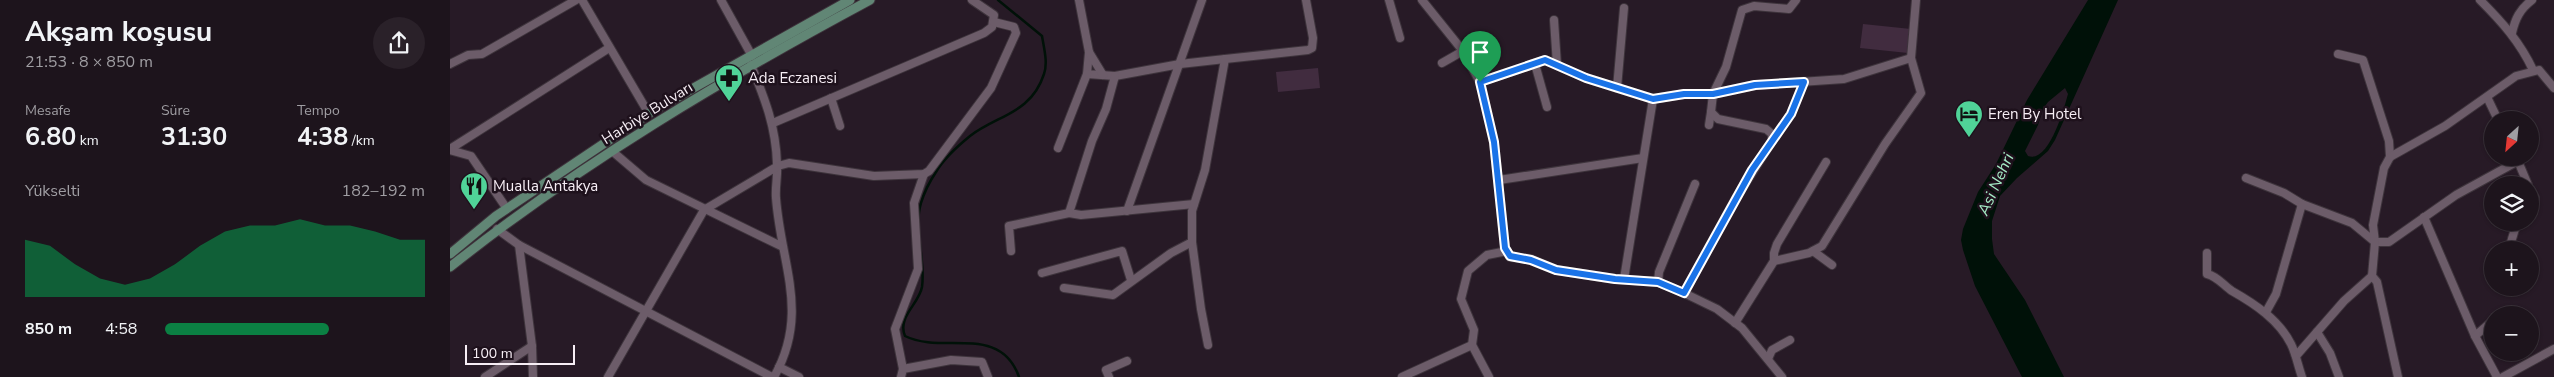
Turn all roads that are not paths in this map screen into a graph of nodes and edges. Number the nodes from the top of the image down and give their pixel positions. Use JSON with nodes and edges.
{"nodes":[{"id":1,"x":576,"y":0,"type":"edge"},
{"id":2,"x":582,"y":0,"type":"edge"},
{"id":3,"x":721,"y":0,"type":"edge"},
{"id":4,"x":870,"y":0,"type":"edge"},
{"id":5,"x":972,"y":0,"type":"edge"},
{"id":6,"x":1079,"y":0,"type":"edge"},
{"id":7,"x":1202,"y":0,"type":"edge"},
{"id":8,"x":1306,"y":0,"type":"edge"},
{"id":9,"x":1389,"y":0,"type":"edge"},
{"id":10,"x":1422,"y":0,"type":"edge"},
{"id":11,"x":1796,"y":0,"type":"edge"},
{"id":12,"x":1916,"y":0,"type":"edge"},
{"id":13,"x":2480,"y":0,"type":"edge"},
{"id":14,"x":2532,"y":0,"type":"edge"},
{"id":15,"x":846,"y":1,"type":"edge"},
{"id":16,"x":1624,"y":8,"type":"dead end"},
{"id":17,"x":1554,"y":20,"type":"dead end"},
{"id":18,"x":994,"y":22,"type":"junction"},
{"id":19,"x":2512,"y":34,"type":"junction"},
{"id":20,"x":1400,"y":38,"type":"dead end"},
{"id":21,"x":609,"y":48,"type":"junction"},
{"id":22,"x":1463,"y":51,"type":"junction"},
{"id":23,"x":1088,"y":52,"type":"junction"},
{"id":24,"x":2338,"y":54,"type":"dead end"},
{"id":25,"x":752,"y":56,"type":"junction"},
{"id":26,"x":1911,"y":58,"type":"junction"},
{"id":27,"x":1225,"y":59,"type":"junction"},
{"id":28,"x":1442,"y":63,"type":"dead end"},
{"id":29,"x":450,"y":64,"type":"edge"},
{"id":30,"x":1180,"y":64,"type":"junction"},
{"id":31,"x":1534,"y":64,"type":"junction"},
{"id":32,"x":751,"y":65,"type":"junction"},
{"id":33,"x":1557,"y":65,"type":"junction"},
{"id":34,"x":2533,"y":70,"type":"junction"},
{"id":35,"x":1087,"y":74,"type":"junction"},
{"id":36,"x":1103,"y":74,"type":"junction"},
{"id":37,"x":1115,"y":76,"type":"junction"},
{"id":38,"x":1480,"y":82,"type":"junction"},
{"id":39,"x":1804,"y":82,"type":"junction"},
{"id":40,"x":1617,"y":88,"type":"junction"},
{"id":41,"x":2554,"y":88,"type":"edge"},
{"id":42,"x":1713,"y":94,"type":"junction"},
{"id":43,"x":2487,"y":97,"type":"junction"},
{"id":44,"x":831,"y":98,"type":"junction"},
{"id":45,"x":1653,"y":99,"type":"junction"},
{"id":46,"x":1547,"y":107,"type":"dead end"},
{"id":47,"x":2494,"y":111,"type":"edge"},
{"id":48,"x":1711,"y":112,"type":"junction"},
{"id":49,"x":649,"y":114,"type":"junction"},
{"id":50,"x":773,"y":123,"type":"junction"},
{"id":51,"x":1709,"y":125,"type":"dead end"},
{"id":52,"x":840,"y":126,"type":"dead end"},
{"id":53,"x":1772,"y":141,"type":"junction"},
{"id":54,"x":451,"y":146,"type":"edge"},
{"id":55,"x":1058,"y":148,"type":"dead end"},
{"id":56,"x":612,"y":151,"type":"junction"},
{"id":57,"x":2390,"y":157,"type":"junction"},
{"id":58,"x":1644,"y":158,"type":"junction"},
{"id":59,"x":1826,"y":162,"type":"dead end"},
{"id":60,"x":778,"y":166,"type":"junction"},
{"id":61,"x":2505,"y":166,"type":"edge"},
{"id":62,"x":924,"y":174,"type":"junction"},
{"id":63,"x":2246,"y":178,"type":"dead end"},
{"id":64,"x":1499,"y":180,"type":"junction"},
{"id":65,"x":1695,"y":184,"type":"dead end"},
{"id":66,"x":1194,"y":204,"type":"junction"},
{"id":67,"x":2302,"y":204,"type":"junction"},
{"id":68,"x":507,"y":209,"type":"junction"},
{"id":69,"x":704,"y":210,"type":"junction"},
{"id":70,"x":1127,"y":211,"type":"junction"},
{"id":71,"x":1069,"y":213,"type":"junction"},
{"id":72,"x":2424,"y":217,"type":"junction"},
{"id":73,"x":497,"y":229,"type":"junction"},
{"id":74,"x":1192,"y":242,"type":"junction"},
{"id":75,"x":2375,"y":242,"type":"junction"},
{"id":76,"x":519,"y":245,"type":"junction"},
{"id":77,"x":784,"y":247,"type":"junction"},
{"id":78,"x":1011,"y":251,"type":"dead end"},
{"id":79,"x":1507,"y":251,"type":"junction"},
{"id":80,"x":1812,"y":251,"type":"junction"},
{"id":81,"x":2207,"y":253,"type":"dead end"},
{"id":82,"x":450,"y":254,"type":"edge"},
{"id":83,"x":1774,"y":261,"type":"junction"},
{"id":84,"x":1832,"y":265,"type":"dead end"},
{"id":85,"x":450,"y":267,"type":"edge"},
{"id":86,"x":1042,"y":273,"type":"dead end"},
{"id":87,"x":2372,"y":276,"type":"junction"},
{"id":88,"x":1624,"y":279,"type":"junction"},
{"id":89,"x":1131,"y":280,"type":"junction"},
{"id":90,"x":1658,"y":282,"type":"junction"},
{"id":91,"x":1064,"y":288,"type":"dead end"},
{"id":92,"x":1684,"y":293,"type":"junction"},
{"id":93,"x":646,"y":310,"type":"junction"},
{"id":94,"x":2266,"y":312,"type":"junction"},
{"id":95,"x":1735,"y":323,"type":"junction"},
{"id":96,"x":2484,"y":328,"type":"edge"},
{"id":97,"x":2317,"y":332,"type":"junction"},
{"id":98,"x":2475,"y":336,"type":"junction"},
{"id":99,"x":1790,"y":340,"type":"dead end"},
{"id":100,"x":1208,"y":345,"type":"dead end"},
{"id":101,"x":1472,"y":345,"type":"junction"},
{"id":102,"x":532,"y":346,"type":"junction"},
{"id":103,"x":2554,"y":349,"type":"edge"},
{"id":104,"x":2296,"y":356,"type":"junction"},
{"id":105,"x":1768,"y":359,"type":"junction"},
{"id":106,"x":1127,"y":361,"type":"dead end"},
{"id":107,"x":779,"y":367,"type":"junction"},
{"id":108,"x":902,"y":373,"type":"edge"},
{"id":109,"x":485,"y":377,"type":"edge"},
{"id":110,"x":533,"y":377,"type":"edge"},
{"id":111,"x":608,"y":377,"type":"edge"},
{"id":112,"x":773,"y":377,"type":"edge"},
{"id":113,"x":799,"y":377,"type":"edge"},
{"id":114,"x":988,"y":377,"type":"edge"},
{"id":115,"x":1109,"y":377,"type":"edge"},
{"id":116,"x":1402,"y":377,"type":"edge"},
{"id":117,"x":1489,"y":377,"type":"edge"},
{"id":118,"x":1782,"y":377,"type":"edge"},
{"id":119,"x":2302,"y":377,"type":"edge"},
{"id":120,"x":2339,"y":377,"type":"edge"},
{"id":121,"x":2398,"y":377,"type":"edge"},
{"id":122,"x":2497,"y":377,"type":"edge"},
{"id":123,"x":2503,"y":377,"type":"edge"}],
"edges":[{"from":1,"to":29,"type":"street"},
{"from":2,"to":21,"type":"street"},
{"from":3,"to":25,"type":"street"},
{"from":4,"to":32,"type":"main road","name":"Harbiye Bulvarı"},
{"from":5,"to":18,"type":"street"},
{"from":6,"to":23,"type":"street"},
{"from":7,"to":30,"type":"street"},
{"from":8,"to":27,"type":"street"},
{"from":9,"to":20,"type":"street"},
{"from":10,"to":22,"type":"street"},
{"from":11,"to":42,"type":"street"},
{"from":12,"to":26,"type":"street"},
{"from":13,"to":19,"type":"street"},
{"from":14,"to":19,"type":"street"},
{"from":15,"to":25,"type":"main road","name":"Harbiye Bulvarı"},
{"from":16,"to":40,"type":"street"},
{"from":17,"to":33,"type":"street"},
{"from":18,"to":44,"type":"street"},
{"from":18,"to":62,"type":"street"},
{"from":19,"to":34,"type":"street"},
{"from":21,"to":49,"type":"street"},
{"from":21,"to":54,"type":"street"},
{"from":22,"to":28,"type":"street"},
{"from":22,"to":38,"type":"street"},
{"from":23,"to":35,"type":"street"},
{"from":23,"to":36,"type":"street"},
{"from":24,"to":57,"type":"street"},
{"from":25,"to":49,"type":"main road","name":"Harbiye Bulvarı"},
{"from":26,"to":39,"type":"street"},
{"from":26,"to":80,"type":"street"},
{"from":27,"to":30,"type":"street"},
{"from":27,"to":66,"type":"street"},
{"from":30,"to":37,"type":"street"},
{"from":30,"to":70,"type":"street"},
{"from":31,"to":33,"type":"street"},
{"from":31,"to":38,"type":"street"},
{"from":31,"to":46,"type":"street"},
{"from":32,"to":50,"type":"street"},
{"from":32,"to":56,"type":"main road","name":"Harbiye Bulvarı"},
{"from":33,"to":40,"type":"street"},
{"from":34,"to":41,"type":"street"},
{"from":34,"to":43,"type":"street"},
{"from":35,"to":36,"type":"street"},
{"from":35,"to":55,"type":"street"},
{"from":36,"to":37,"type":"street"},
{"from":37,"to":71,"type":"street"},
{"from":38,"to":64,"type":"street"},
{"from":39,"to":42,"type":"street"},
{"from":39,"to":53,"type":"street"},
{"from":40,"to":45,"type":"street"},
{"from":42,"to":45,"type":"street"},
{"from":42,"to":48,"type":"street"},
{"from":43,"to":47,"type":"street"},
{"from":43,"to":57,"type":"street"},
{"from":44,"to":50,"type":"street"},
{"from":44,"to":52,"type":"street"},
{"from":45,"to":58,"type":"street"},
{"from":48,"to":51,"type":"street"},
{"from":48,"to":53,"type":"street"},
{"from":49,"to":68,"type":"main road","name":"Harbiye Bulvarı"},
{"from":50,"to":60,"type":"street"},
{"from":53,"to":92,"type":"street"},
{"from":54,"to":68,"type":"street"},
{"from":56,"to":69,"type":"street"},
{"from":56,"to":73,"type":"main road","name":"Harbiye Bulvarı"},
{"from":57,"to":75,"type":"street"},
{"from":58,"to":64,"type":"street"},
{"from":58,"to":88,"type":"street"},
{"from":59,"to":83,"type":"street"},
{"from":60,"to":62,"type":"street"},
{"from":60,"to":69,"type":"street"},
{"from":60,"to":77,"type":"street"},
{"from":61,"to":72,"type":"street"},
{"from":62,"to":108,"type":"street"},
{"from":63,"to":67,"type":"street"},
{"from":64,"to":79,"type":"street"},
{"from":65,"to":90,"type":"street"},
{"from":66,"to":70,"type":"street"},
{"from":66,"to":74,"type":"street"},
{"from":67,"to":75,"type":"street"},
{"from":67,"to":94,"type":"street"},
{"from":68,"to":82,"type":"main road","name":"Harbiye Bulvarı"},
{"from":69,"to":77,"type":"street"},
{"from":69,"to":93,"type":"street"},
{"from":70,"to":71,"type":"street"},
{"from":71,"to":78,"type":"street"},
{"from":72,"to":75,"type":"street"},
{"from":72,"to":98,"type":"street"},
{"from":73,"to":76,"type":"street"},
{"from":73,"to":85,"type":"main road","name":"Harbiye Bulvarı"},
{"from":74,"to":89,"type":"street"},
{"from":74,"to":100,"type":"street"},
{"from":75,"to":87,"type":"street"},
{"from":76,"to":93,"type":"street"},
{"from":76,"to":102,"type":"street"},
{"from":77,"to":107,"type":"street"},
{"from":79,"to":88,"type":"street"},
{"from":79,"to":101,"type":"street"},
{"from":80,"to":83,"type":"street"},
{"from":80,"to":84,"type":"street"},
{"from":81,"to":94,"type":"street"},
{"from":83,"to":95,"type":"street"},
{"from":86,"to":89,"type":"street"},
{"from":87,"to":97,"type":"street"},
{"from":87,"to":121,"type":"street"},
{"from":88,"to":90,"type":"street"},
{"from":89,"to":91,"type":"street"},
{"from":90,"to":92,"type":"street"},
{"from":92,"to":95,"type":"street"},
{"from":93,"to":111,"type":"street"},
{"from":93,"to":112,"type":"street"},
{"from":94,"to":104,"type":"street"},
{"from":95,"to":105,"type":"street"},
{"from":96,"to":98,"type":"street"},
{"from":97,"to":104,"type":"street"},
{"from":97,"to":120,"type":"street"},
{"from":98,"to":122,"type":"street"},
{"from":99,"to":105,"type":"street"},
{"from":101,"to":116,"type":"street"},
{"from":101,"to":117,"type":"street"},
{"from":102,"to":109,"type":"street"},
{"from":102,"to":110,"type":"street"},
{"from":103,"to":123,"type":"street"},
{"from":104,"to":119,"type":"street"},
{"from":105,"to":118,"type":"street"},
{"from":106,"to":115,"type":"street"},
{"from":107,"to":112,"type":"street"},
{"from":107,"to":113,"type":"street"},
{"from":108,"to":114,"type":"street"}]}
